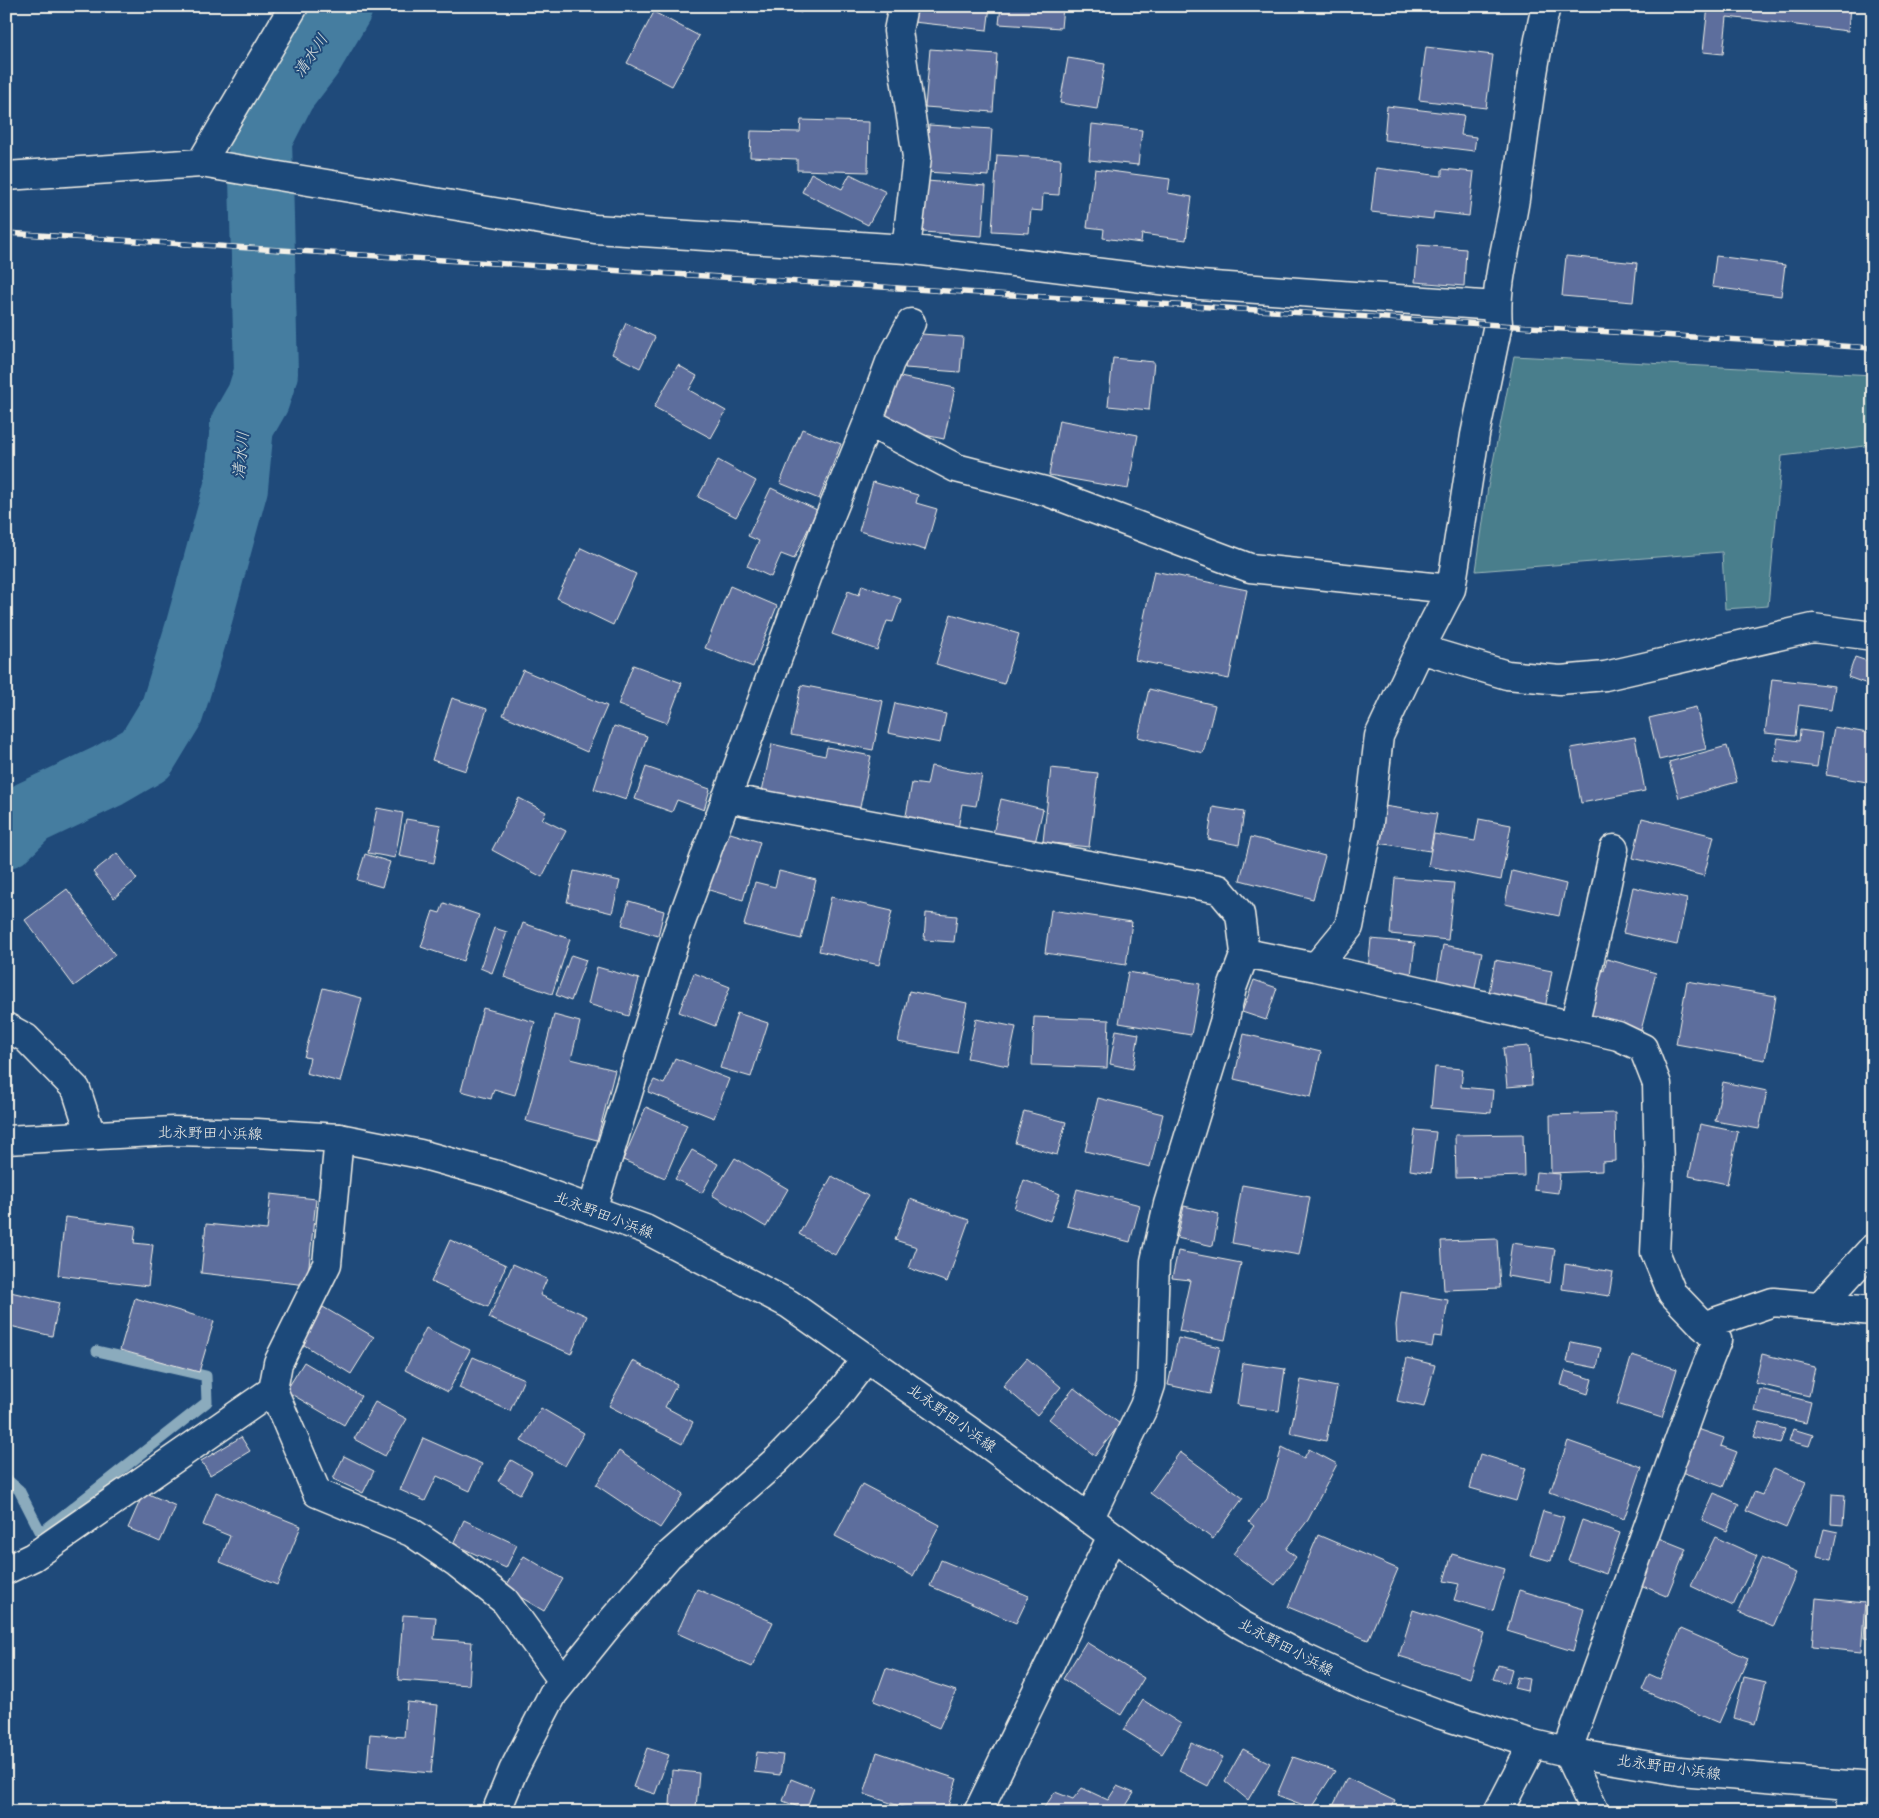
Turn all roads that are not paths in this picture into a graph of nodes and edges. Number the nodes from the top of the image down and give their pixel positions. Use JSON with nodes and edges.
{"nodes":[{"id":1,"x":294,"y":6,"type":"edge"},
{"id":2,"x":903,"y":6,"type":"edge"},
{"id":3,"x":1546,"y":6,"type":"edge"},
{"id":4,"x":201,"y":163,"type":"junction"},
{"id":5,"x":6,"y":176,"type":"edge"},
{"id":6,"x":906,"y":250,"type":"junction"},
{"id":7,"x":1496,"y":306,"type":"junction"},
{"id":8,"x":911,"y":324,"type":"dead end"},
{"id":9,"x":868,"y":422,"type":"junction"},
{"id":10,"x":1451,"y":589,"type":"junction"},
{"id":11,"x":1873,"y":636,"type":"edge"},
{"id":12,"x":1420,"y":649,"type":"junction"},
{"id":13,"x":726,"y":798,"type":"junction"},
{"id":14,"x":1614,"y":850,"type":"dead end"},
{"id":15,"x":1245,"y":953,"type":"junction"},
{"id":16,"x":1316,"y":967,"type":"junction"},
{"id":17,"x":1574,"y":1026,"type":"junction"},
{"id":18,"x":16,"y":1033,"type":"edge"},
{"id":19,"x":92,"y":1135,"type":"junction"},
{"id":20,"x":339,"y":1138,"type":"junction"},
{"id":21,"x":6,"y":1140,"type":"edge"},
{"id":22,"x":592,"y":1210,"type":"junction"},
{"id":23,"x":1873,"y":1248,"type":"edge"},
{"id":24,"x":1820,"y":1306,"type":"junction"},
{"id":25,"x":1873,"y":1311,"type":"edge"},
{"id":26,"x":1704,"y":1326,"type":"junction"},
{"id":27,"x":867,"y":1358,"type":"junction"},
{"id":28,"x":273,"y":1390,"type":"junction"},
{"id":29,"x":1089,"y":1519,"type":"junction"},
{"id":30,"x":1112,"y":1536,"type":"junction"},
{"id":31,"x":6,"y":1570,"type":"edge"},
{"id":32,"x":563,"y":1681,"type":"junction"},
{"id":33,"x":1533,"y":1744,"type":"junction"},
{"id":34,"x":1567,"y":1752,"type":"junction"},
{"id":35,"x":1859,"y":1795,"type":"edge"},
{"id":36,"x":496,"y":1812,"type":"edge"},
{"id":37,"x":978,"y":1812,"type":"edge"},
{"id":38,"x":1498,"y":1812,"type":"edge"},
{"id":39,"x":1596,"y":1812,"type":"edge"}],
"edges":[{"from":1,"to":4,"type":"street"},
{"from":2,"to":6,"type":"street"},
{"from":3,"to":7,"type":"street"},
{"from":4,"to":5,"type":"street"},
{"from":4,"to":6,"type":"street"},
{"from":6,"to":7,"type":"street"},
{"from":7,"to":10,"type":"street"},
{"from":8,"to":9,"type":"street"},
{"from":9,"to":10,"type":"street"},
{"from":9,"to":13,"type":"street"},
{"from":10,"to":12,"type":"street"},
{"from":11,"to":12,"type":"street"},
{"from":12,"to":16,"type":"street"},
{"from":13,"to":15,"type":"street"},
{"from":13,"to":22,"type":"street"},
{"from":14,"to":17,"type":"street"},
{"from":15,"to":16,"type":"street"},
{"from":15,"to":29,"type":"street"},
{"from":16,"to":17,"type":"street"},
{"from":17,"to":26,"type":"street"},
{"from":18,"to":19,"type":"street"},
{"from":19,"to":20,"type":"street","name":"北永野田小浜線"},
{"from":19,"to":21,"type":"street","name":"北永野田小浜線"},
{"from":20,"to":22,"type":"street","name":"北永野田小浜線"},
{"from":20,"to":28,"type":"street"},
{"from":22,"to":27,"type":"street","name":"北永野田小浜線"},
{"from":23,"to":24,"type":"street"},
{"from":24,"to":25,"type":"street"},
{"from":24,"to":26,"type":"street"},
{"from":26,"to":34,"type":"street"},
{"from":27,"to":29,"type":"street","name":"北永野田小浜線"},
{"from":27,"to":32,"type":"street"},
{"from":28,"to":31,"type":"street"},
{"from":28,"to":32,"type":"street"},
{"from":29,"to":30,"type":"street","name":"北永野田小浜線"},
{"from":30,"to":33,"type":"street","name":"北永野田小浜線"},
{"from":30,"to":37,"type":"street"},
{"from":32,"to":36,"type":"street"},
{"from":33,"to":34,"type":"street","name":"北永野田小浜線"},
{"from":33,"to":38,"type":"street"},
{"from":34,"to":35,"type":"street","name":"北永野田小浜線"},
{"from":34,"to":39,"type":"street"}]}
